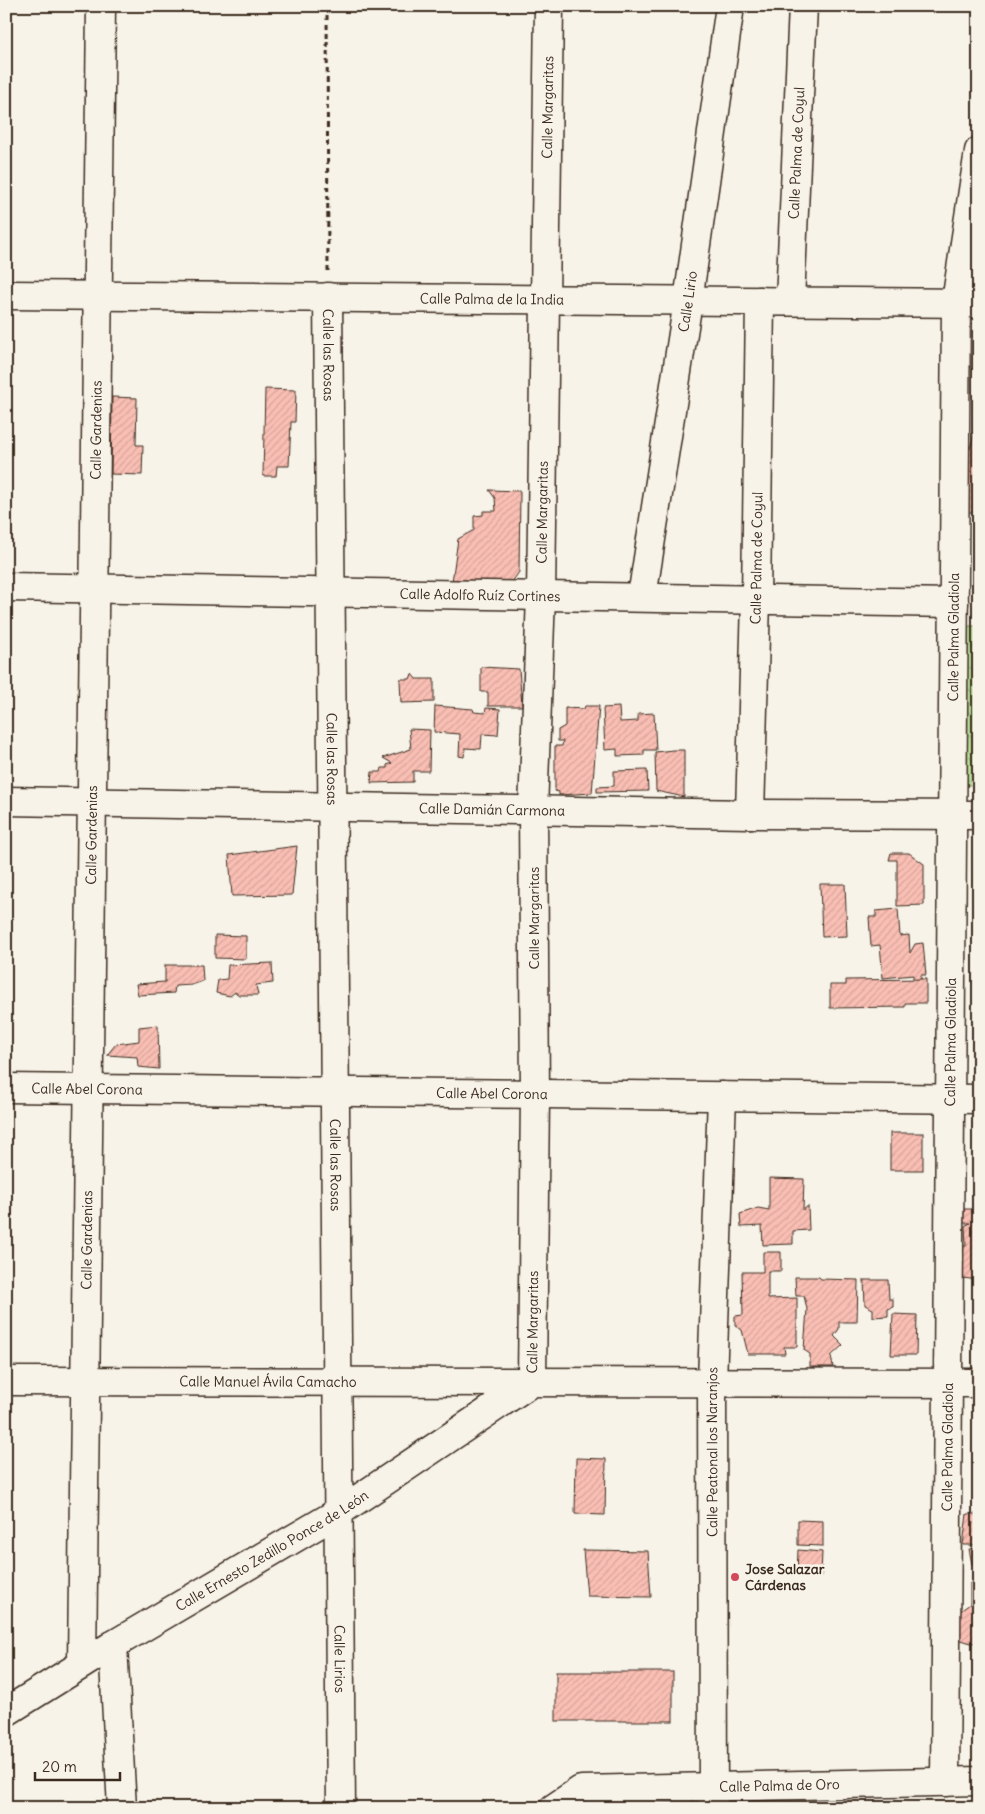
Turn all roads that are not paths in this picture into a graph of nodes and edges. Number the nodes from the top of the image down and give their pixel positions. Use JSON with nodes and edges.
{"nodes":[{"id":1,"x":101,"y":6,"type":"edge"},
{"id":2,"x":549,"y":6,"type":"edge"},
{"id":3,"x":730,"y":6,"type":"edge"},
{"id":4,"x":803,"y":6,"type":"edge"},
{"id":5,"x":979,"y":153,"type":"edge"},
{"id":6,"x":6,"y":295,"type":"edge"},
{"id":7,"x":98,"y":296,"type":"junction"},
{"id":8,"x":328,"y":297,"type":"junction"},
{"id":9,"x":545,"y":299,"type":"junction"},
{"id":10,"x":790,"y":300,"type":"junction"},
{"id":11,"x":688,"y":301,"type":"junction"},
{"id":12,"x":760,"y":301,"type":"junction"},
{"id":13,"x":967,"y":302,"type":"edge"},
{"id":14,"x":6,"y":587,"type":"edge"},
{"id":15,"x":95,"y":588,"type":"junction"},
{"id":16,"x":331,"y":592,"type":"junction"},
{"id":17,"x":541,"y":596,"type":"junction"},
{"id":18,"x":642,"y":598,"type":"junction"},
{"id":19,"x":756,"y":600,"type":"junction"},
{"id":20,"x":954,"y":603,"type":"junction"},
{"id":21,"x":6,"y":801,"type":"edge"},
{"id":22,"x":91,"y":803,"type":"junction"},
{"id":23,"x":331,"y":806,"type":"junction"},
{"id":24,"x":533,"y":810,"type":"junction"},
{"id":25,"x":750,"y":814,"type":"junction"},
{"id":26,"x":966,"y":816,"type":"edge"},
{"id":27,"x":6,"y":1088,"type":"edge"},
{"id":28,"x":89,"y":1088,"type":"junction"},
{"id":29,"x":335,"y":1091,"type":"junction"},
{"id":30,"x":535,"y":1094,"type":"junction"},
{"id":31,"x":722,"y":1096,"type":"junction"},
{"id":32,"x":950,"y":1099,"type":"junction"},
{"id":33,"x":979,"y":1099,"type":"edge"},
{"id":34,"x":6,"y":1381,"type":"edge"},
{"id":35,"x":85,"y":1381,"type":"junction"},
{"id":36,"x":338,"y":1382,"type":"junction"},
{"id":37,"x":532,"y":1382,"type":"junction"},
{"id":38,"x":712,"y":1382,"type":"junction"},
{"id":39,"x":948,"y":1383,"type":"junction"},
{"id":40,"x":979,"y":1383,"type":"edge"},
{"id":41,"x":338,"y":1512,"type":"junction"},
{"id":42,"x":113,"y":1645,"type":"junction"},
{"id":43,"x":82,"y":1664,"type":"junction"},
{"id":44,"x":6,"y":1712,"type":"edge"},
{"id":45,"x":979,"y":1781,"type":"edge"},
{"id":46,"x":945,"y":1782,"type":"junction"},
{"id":47,"x":712,"y":1797,"type":"edge"},
{"id":48,"x":122,"y":1808,"type":"edge"},
{"id":49,"x":341,"y":1808,"type":"edge"},
{"id":50,"x":554,"y":1808,"type":"edge"}],
"edges":[{"from":1,"to":7,"type":"street","name":"Calle Gardenias"},
{"from":2,"to":9,"type":"street","name":"Calle Margaritas"},
{"from":3,"to":11,"type":"street","name":"Calle Lirio"},
{"from":4,"to":10,"type":"street","name":"Calle Palma de Coyul"},
{"from":5,"to":13,"type":"street","name":"Calle Palma Gladiola"},
{"from":6,"to":7,"type":"street","name":"Calle Palma de la India"},
{"from":7,"to":8,"type":"street","name":"Calle Palma de la India"},
{"from":7,"to":15,"type":"street","name":"Calle Gardenias"},
{"from":8,"to":9,"type":"street","name":"Calle Palma de la India"},
{"from":8,"to":16,"type":"street","name":"Calle las Rosas"},
{"from":9,"to":11,"type":"street","name":"Calle Palma de la India"},
{"from":9,"to":17,"type":"street","name":"Calle Margaritas"},
{"from":10,"to":12,"type":"street","name":"Calle Palma de la India"},
{"from":10,"to":13,"type":"street","name":"Calle Palma de la India"},
{"from":11,"to":12,"type":"street","name":"Calle Palma de la India"},
{"from":11,"to":18,"type":"street","name":"Calle Lirio"},
{"from":12,"to":19,"type":"street","name":"Calle Palma de Coyul"},
{"from":13,"to":20,"type":"street","name":"Calle Palma Gladiola"},
{"from":14,"to":15,"type":"street","name":"Calle Adolfo Ruíz Cortines"},
{"from":15,"to":16,"type":"street","name":"Calle Adolfo Ruíz Cortines"},
{"from":15,"to":22,"type":"street","name":"Calle Gardenias"},
{"from":16,"to":17,"type":"street","name":"Calle Adolfo Ruíz Cortines"},
{"from":16,"to":23,"type":"street","name":"Calle las Rosas"},
{"from":17,"to":18,"type":"street","name":"Calle Adolfo Ruíz Cortines"},
{"from":17,"to":24,"type":"street","name":"Calle Margaritas"},
{"from":18,"to":19,"type":"street","name":"Calle Adolfo Ruíz Cortines"},
{"from":19,"to":20,"type":"street","name":"Calle Adolfo Ruíz Cortines"},
{"from":19,"to":25,"type":"street","name":"Calle Palma de Coyul"},
{"from":20,"to":26,"type":"street","name":"Calle Palma Gladiola"},
{"from":21,"to":22,"type":"street","name":"Calle Damián Carmona"},
{"from":22,"to":23,"type":"street","name":"Calle Damián Carmona"},
{"from":22,"to":28,"type":"street","name":"Calle Gardenias"},
{"from":23,"to":24,"type":"street","name":"Calle Damián Carmona"},
{"from":23,"to":29,"type":"street","name":"Calle las Rosas"},
{"from":24,"to":25,"type":"street","name":"Calle Damián Carmona"},
{"from":24,"to":30,"type":"street","name":"Calle Margaritas"},
{"from":25,"to":26,"type":"street","name":"Calle Damián Carmona"},
{"from":26,"to":32,"type":"street","name":"Calle Palma Gladiola"},
{"from":27,"to":28,"type":"street","name":"Calle Abel Corona"},
{"from":28,"to":29,"type":"street","name":"Calle Abel Corona"},
{"from":28,"to":35,"type":"street","name":"Calle Gardenias"},
{"from":29,"to":30,"type":"street","name":"Calle Abel Corona"},
{"from":29,"to":36,"type":"street","name":"Calle las Rosas"},
{"from":30,"to":31,"type":"street","name":"Calle Abel Corona"},
{"from":30,"to":37,"type":"street","name":"Calle Margaritas"},
{"from":31,"to":32,"type":"street","name":"Calle Abel Corona"},
{"from":31,"to":38,"type":"street","name":"Calle Peatonal los Naranjos"},
{"from":32,"to":33,"type":"street","name":"Calle Abel Corona"},
{"from":32,"to":39,"type":"street","name":"Calle Palma Gladiola"},
{"from":34,"to":35,"type":"street","name":"Calle Manuel Ávila Camacho"},
{"from":35,"to":36,"type":"street","name":"Calle Manuel Ávila Camacho"},
{"from":35,"to":43,"type":"street","name":"Calle Gardenias"},
{"from":36,"to":37,"type":"street","name":"Calle Manuel Ávila Camacho"},
{"from":36,"to":41,"type":"street","name":"Calle las Rosas"},
{"from":37,"to":38,"type":"street","name":"Calle Margaritas"},
{"from":37,"to":41,"type":"street","name":"Calle Ernesto Zedillo Ponce de León"},
{"from":38,"to":39,"type":"street","name":"Calle Margaritas"},
{"from":38,"to":47,"type":"street","name":"Calle Peatonal los Naranjos"},
{"from":39,"to":40,"type":"street","name":"Calle Margaritas"},
{"from":39,"to":46,"type":"street","name":"Calle Palma Gladiola"},
{"from":41,"to":42,"type":"street","name":"Calle Ernesto Zedillo Ponce de León"},
{"from":41,"to":49,"type":"street","name":"Calle Lirios"},
{"from":42,"to":43,"type":"street","name":"Calle Ernesto Zedillo Ponce de León"},
{"from":42,"to":48,"type":"street"},
{"from":43,"to":44,"type":"street","name":"Calle Ernesto Zedillo Ponce de León"},
{"from":45,"to":46,"type":"street","name":"Calle Palma de Oro"},
{"from":46,"to":47,"type":"street","name":"Calle Palma de Oro"},
{"from":47,"to":50,"type":"street","name":"Calle Palma de Oro"}]}
